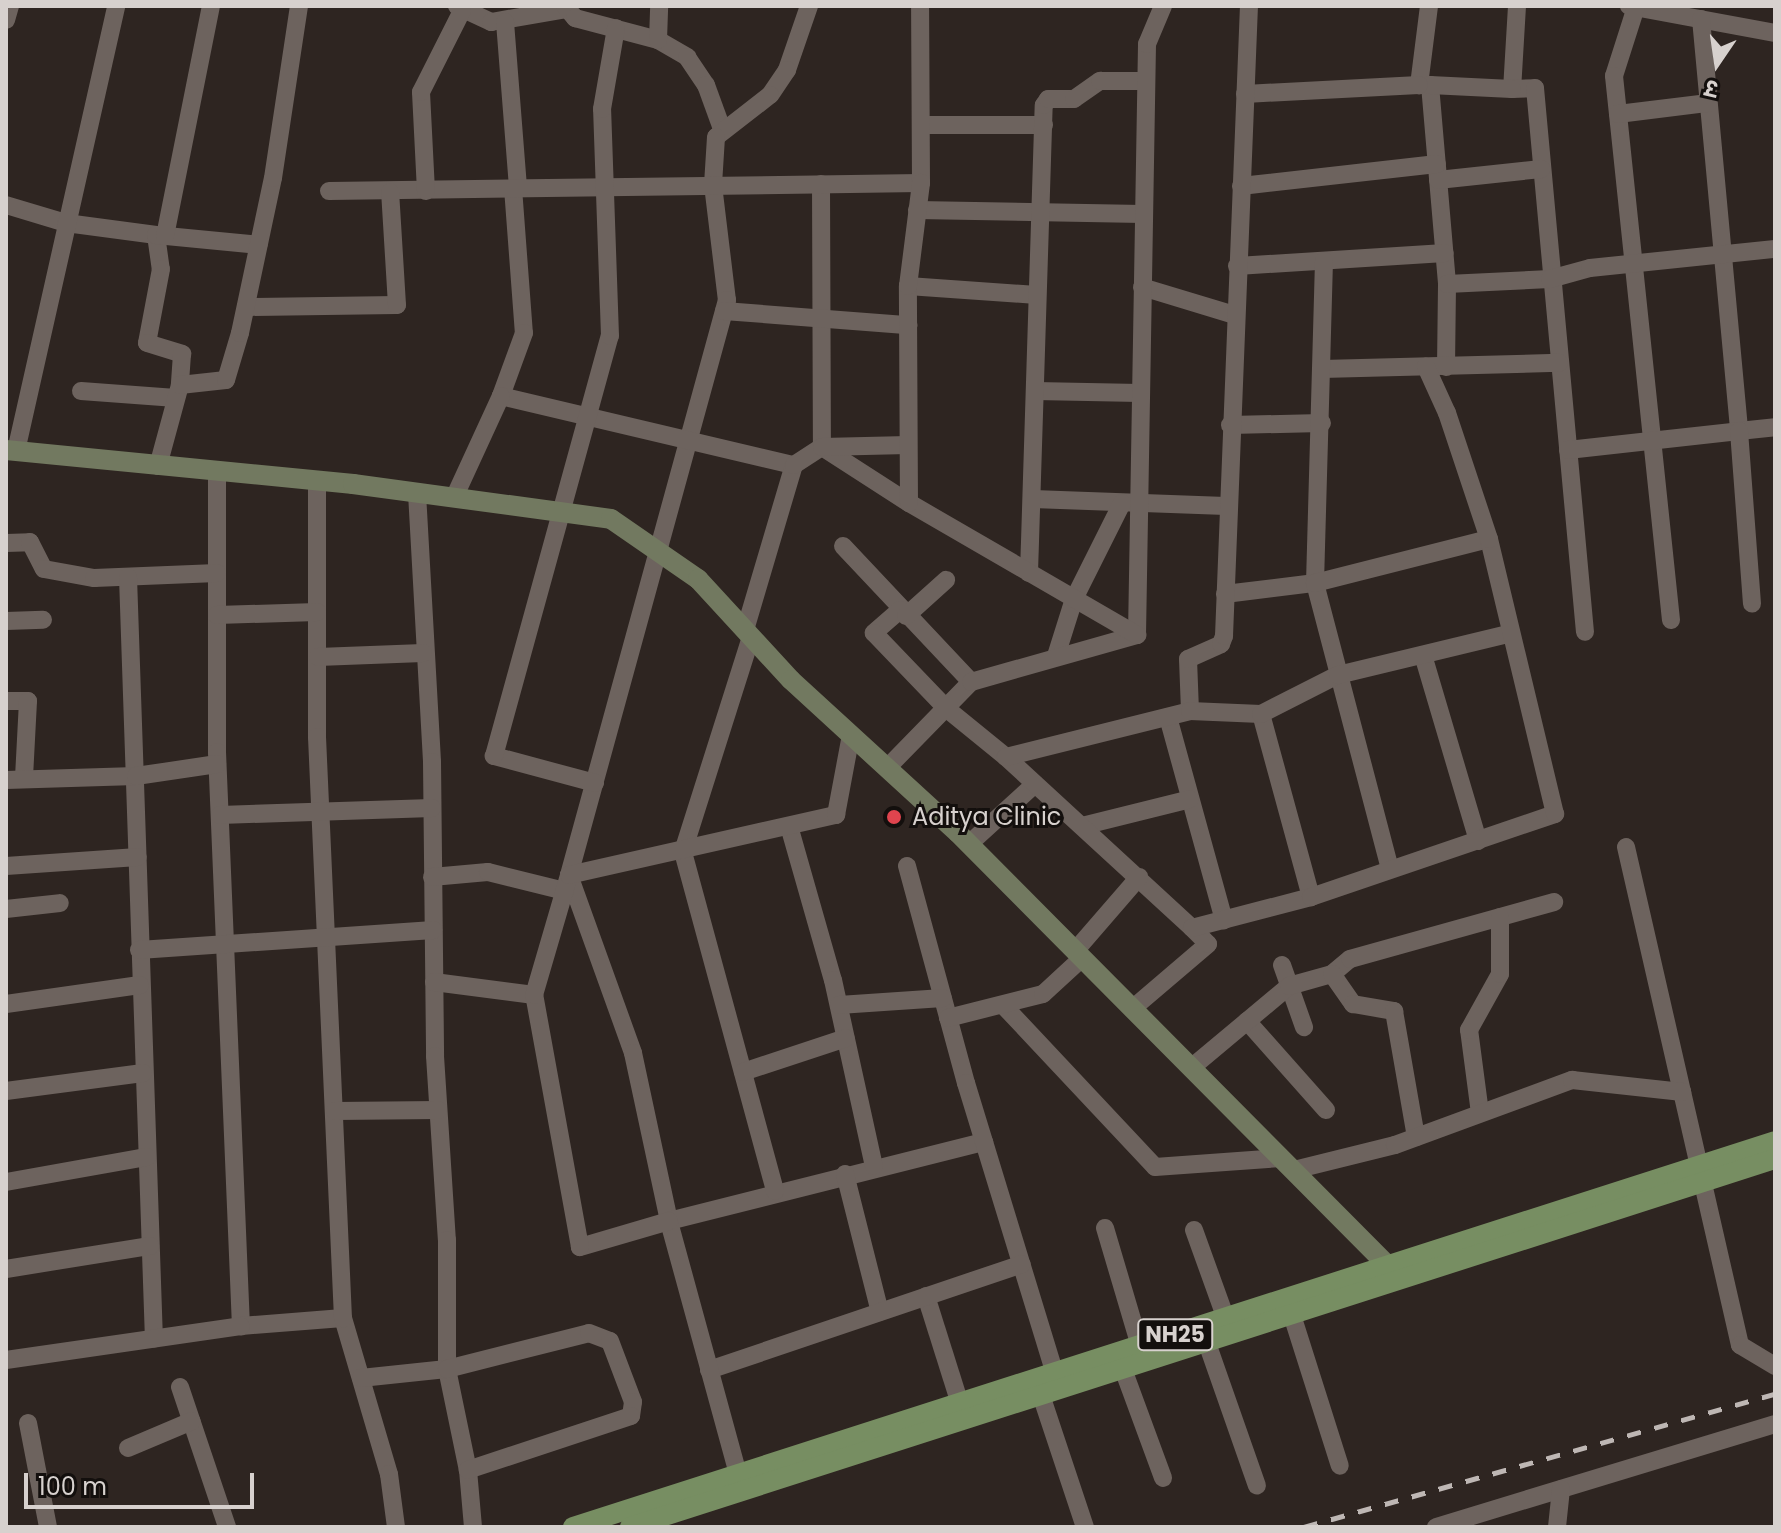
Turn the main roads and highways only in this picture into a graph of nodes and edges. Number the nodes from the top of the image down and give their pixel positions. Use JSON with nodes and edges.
{"nodes":[{"id":1,"x":1775,"y":1141,"type":"edge"},
{"id":2,"x":1775,"y":1159,"type":"edge"},
{"id":3,"x":1700,"y":1172,"type":"junction"},
{"id":4,"x":1396,"y":1273,"type":"junction"},
{"id":5,"x":573,"y":1527,"type":"edge"},
{"id":6,"x":630,"y":1527,"type":"edge"}],
"edges":[{"from":1,"to":3,"type":"main road","number":"NH25"},
{"from":2,"to":3,"type":"main road","number":"NH25"},
{"from":3,"to":4,"type":"main road","number":"NH25"},
{"from":4,"to":5,"type":"main road","number":"NH25"},
{"from":4,"to":6,"type":"main road","number":"NH25"}]}
